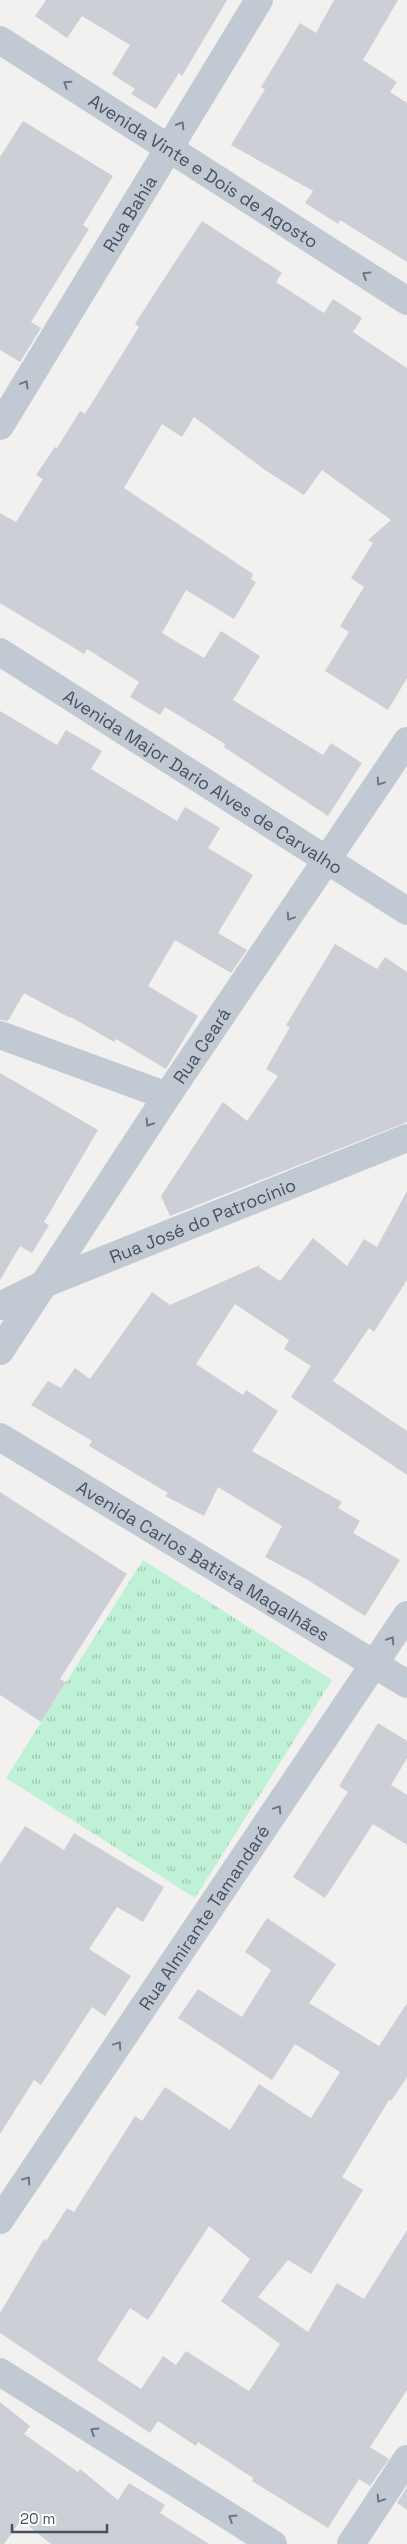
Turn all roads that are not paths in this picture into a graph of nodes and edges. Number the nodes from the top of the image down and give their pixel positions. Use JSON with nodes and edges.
{"nodes":[{"id":1,"x":259,"y":0,"type":"edge"},
{"id":2,"x":0,"y":40,"type":"edge"},
{"id":3,"x":166,"y":149,"type":"junction"},
{"id":4,"x":407,"y":302,"type":"edge"},
{"id":5,"x":0,"y":426,"type":"edge"},
{"id":6,"x":0,"y":652,"type":"edge"},
{"id":7,"x":407,"y":741,"type":"edge"},
{"id":8,"x":328,"y":860,"type":"junction"},
{"id":9,"x":407,"y":911,"type":"edge"},
{"id":10,"x":0,"y":1036,"type":"edge"},
{"id":11,"x":167,"y":1096,"type":"junction"},
{"id":12,"x":407,"y":1138,"type":"edge"},
{"id":13,"x":44,"y":1284,"type":"junction"},
{"id":14,"x":0,"y":1306,"type":"edge"},
{"id":15,"x":0,"y":1351,"type":"edge"},
{"id":16,"x":0,"y":1437,"type":"edge"},
{"id":17,"x":407,"y":1615,"type":"edge"},
{"id":18,"x":376,"y":1664,"type":"junction"},
{"id":19,"x":407,"y":1684,"type":"edge"},
{"id":20,"x":0,"y":2220,"type":"edge"},
{"id":21,"x":0,"y":2372,"type":"edge"},
{"id":22,"x":407,"y":2459,"type":"edge"},
{"id":23,"x":273,"y":2544,"type":"edge"},
{"id":24,"x":351,"y":2544,"type":"edge"}],
"edges":[{"from":3,"to":1,"type":"street","name":"Rua Bahia","one_way":true},
{"from":3,"to":2,"type":"street","name":"Avenida Vinte e Dois de Agosto","one_way":true},
{"from":4,"to":3,"type":"street","name":"Avenida Vinte e Dois de Agosto","one_way":true},
{"from":5,"to":3,"type":"street","name":"Rua Bahia","one_way":true},
{"from":6,"to":8,"type":"street","name":"Avenida Major Dario Alves de Carvalho"},
{"from":7,"to":8,"type":"street","name":"Rua Ceará","one_way":true},
{"from":8,"to":9,"type":"street","name":"Avenida Major Dario Alves de Carvalho"},
{"from":8,"to":11,"type":"street","name":"Rua Ceará","one_way":true},
{"from":10,"to":11,"type":"street"},
{"from":11,"to":13,"type":"street","name":"Rua Ceará","one_way":true},
{"from":12,"to":13,"type":"street","name":"Rua José do Patrocínio"},
{"from":13,"to":14,"type":"street","name":"Rua José do Patrocínio"},
{"from":13,"to":15,"type":"street","name":"Rua Ceará"},
{"from":16,"to":18,"type":"street","name":"Avenida Carlos Batista Magalhães"},
{"from":18,"to":17,"type":"street","name":"Rua Almirante Tamandaré","one_way":true},
{"from":18,"to":19,"type":"street","name":"Avenida Carlos Batista Magalhães"},
{"from":20,"to":18,"type":"street","name":"Rua Almirante Tamandaré","one_way":true},
{"from":23,"to":21,"type":"street","one_way":true},
{"from":22,"to":24,"type":"street","one_way":true}]}
